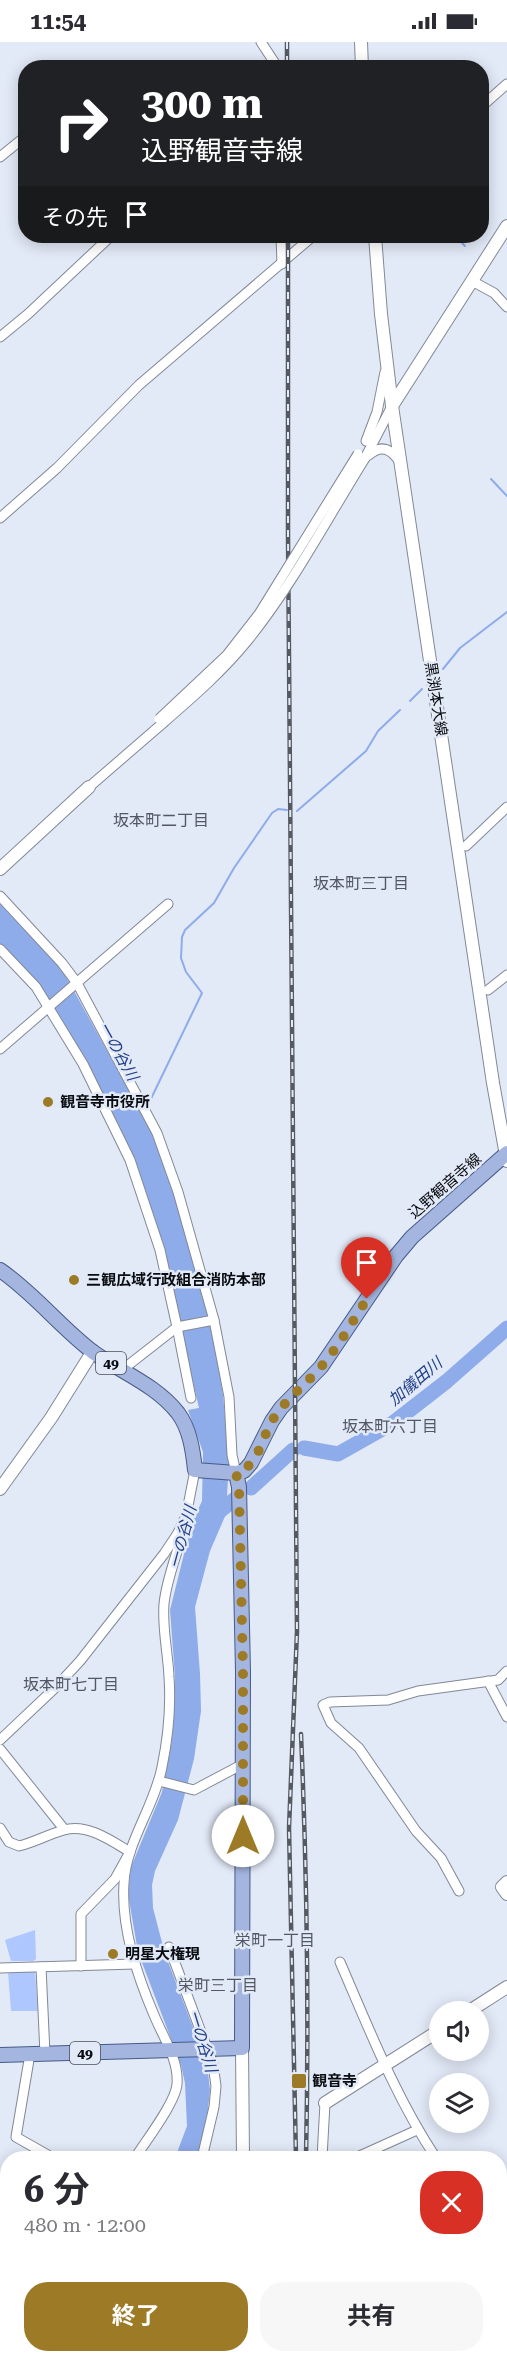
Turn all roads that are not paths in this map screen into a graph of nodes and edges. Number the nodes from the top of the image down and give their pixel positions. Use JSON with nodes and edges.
{"nodes":[{"id":1,"x":261,"y":42,"type":"edge"},
{"id":2,"x":361,"y":42,"type":"edge"},
{"id":3,"x":273,"y":60,"type":"edge"},
{"id":4,"x":362,"y":60,"type":"edge"},
{"id":5,"x":507,"y":84,"type":"edge"},
{"id":6,"x":489,"y":99,"type":"edge"},
{"id":7,"x":18,"y":142,"type":"edge"},
{"id":8,"x":0,"y":157,"type":"edge"},
{"id":9,"x":507,"y":226,"type":"edge"},
{"id":10,"x":104,"y":243,"type":"edge"},
{"id":11,"x":282,"y":243,"type":"edge"},
{"id":12,"x":305,"y":243,"type":"edge"},
{"id":13,"x":376,"y":243,"type":"edge"},
{"id":14,"x":282,"y":264,"type":"junction"},
{"id":15,"x":472,"y":281,"type":"junction"},
{"id":16,"x":507,"y":307,"type":"edge"},
{"id":17,"x":0,"y":337,"type":"edge"},
{"id":18,"x":386,"y":363,"type":"junction"},
{"id":19,"x":392,"y":406,"type":"junction"},
{"id":20,"x":382,"y":427,"type":"junction"},
{"id":21,"x":396,"y":435,"type":"junction"},
{"id":22,"x":366,"y":441,"type":"junction"},
{"id":23,"x":361,"y":456,"type":"junction"},
{"id":24,"x":400,"y":464,"type":"junction"},
{"id":25,"x":0,"y":518,"type":"edge"},
{"id":26,"x":161,"y":721,"type":"junction"},
{"id":27,"x":89,"y":787,"type":"joint"},
{"id":28,"x":507,"y":807,"type":"edge"},
{"id":29,"x":466,"y":846,"type":"dead end"},
{"id":30,"x":0,"y":869,"type":"edge"},
{"id":31,"x":0,"y":896,"type":"edge"},
{"id":32,"x":168,"y":904,"type":"dead end"},
{"id":33,"x":0,"y":949,"type":"edge"},
{"id":34,"x":507,"y":975,"type":"edge"},
{"id":35,"x":77,"y":983,"type":"junction"},
{"id":36,"x":488,"y":990,"type":"dead end"},
{"id":37,"x":49,"y":1008,"type":"junction"},
{"id":38,"x":0,"y":1050,"type":"edge"},
{"id":39,"x":507,"y":1156,"type":"edge"},
{"id":40,"x":0,"y":1270,"type":"edge"},
{"id":41,"x":214,"y":1320,"type":"junction"},
{"id":42,"x":177,"y":1327,"type":"junction"},
{"id":43,"x":93,"y":1351,"type":"junction"},
{"id":44,"x":122,"y":1370,"type":"junction"},
{"id":45,"x":191,"y":1398,"type":"dead end"},
{"id":46,"x":198,"y":1470,"type":"junction"},
{"id":47,"x":233,"y":1473,"type":"junction"},
{"id":48,"x":0,"y":1489,"type":"edge"},
{"id":49,"x":178,"y":1533,"type":"junction"},
{"id":50,"x":507,"y":1671,"type":"edge"},
{"id":51,"x":488,"y":1681,"type":"junction"},
{"id":52,"x":507,"y":1718,"type":"edge"},
{"id":53,"x":0,"y":1740,"type":"edge"},
{"id":54,"x":0,"y":1749,"type":"edge"},
{"id":55,"x":243,"y":1764,"type":"junction"},
{"id":56,"x":159,"y":1781,"type":"junction"},
{"id":57,"x":0,"y":1828,"type":"edge"},
{"id":58,"x":64,"y":1829,"type":"junction"},
{"id":59,"x":130,"y":1852,"type":"junction"},
{"id":60,"x":507,"y":1882,"type":"edge"},
{"id":61,"x":459,"y":1891,"type":"dead end"},
{"id":62,"x":507,"y":1894,"type":"edge"},
{"id":63,"x":169,"y":1947,"type":"dead end"},
{"id":64,"x":340,"y":1962,"type":"dead end"},
{"id":65,"x":135,"y":1964,"type":"junction"},
{"id":66,"x":81,"y":1966,"type":"junction"},
{"id":67,"x":41,"y":1967,"type":"junction"},
{"id":68,"x":0,"y":1968,"type":"edge"},
{"id":69,"x":507,"y":1987,"type":"edge"},
{"id":70,"x":485,"y":2001,"type":"edge"},
{"id":71,"x":429,"y":2037,"type":"edge"},
{"id":72,"x":242,"y":2048,"type":"junction"},
{"id":73,"x":208,"y":2049,"type":"junction"},
{"id":74,"x":170,"y":2051,"type":"junction"},
{"id":75,"x":30,"y":2054,"type":"junction"},
{"id":76,"x":45,"y":2054,"type":"junction"},
{"id":77,"x":0,"y":2055,"type":"edge"},
{"id":78,"x":385,"y":2065,"type":"junction"},
{"id":79,"x":326,"y":2103,"type":"joint"},
{"id":80,"x":417,"y":2130,"type":"junction"},
{"id":81,"x":41,"y":2151,"type":"edge"},
{"id":82,"x":139,"y":2151,"type":"edge"},
{"id":83,"x":204,"y":2151,"type":"edge"},
{"id":84,"x":243,"y":2151,"type":"edge"},
{"id":85,"x":323,"y":2151,"type":"edge"},
{"id":86,"x":371,"y":2151,"type":"edge"},
{"id":87,"x":431,"y":2151,"type":"edge"}],
"edges":[{"from":1,"to":3,"type":"street"},
{"from":2,"to":4,"type":"main road"},
{"from":5,"to":6,"type":"street"},
{"from":7,"to":8,"type":"street"},
{"from":9,"to":15,"type":"main road"},
{"from":10,"to":17,"type":"street"},
{"from":11,"to":14,"type":"street"},
{"from":12,"to":14,"type":"street"},
{"from":13,"to":18,"type":"main road","name":"黒渕本大線"},
{"from":14,"to":25,"type":"street"},
{"from":15,"to":16,"type":"street"},
{"from":15,"to":19,"type":"main road"},
{"from":18,"to":19,"type":"main road","name":"黒渕本大線"},
{"from":18,"to":22,"type":"street"},
{"from":19,"to":20,"type":"street"},
{"from":19,"to":21,"type":"main road","name":"黒渕本大線"},
{"from":19,"to":22,"type":"street"},
{"from":20,"to":21,"type":"street"},
{"from":20,"to":23,"type":"street"},
{"from":21,"to":24,"type":"main road","name":"黒渕本大線"},
{"from":22,"to":23,"type":"street"},
{"from":23,"to":24,"type":"street"},
{"from":23,"to":26,"type":"street","bridge":true},
{"from":23,"to":26,"type":"street","bridge":true},
{"from":24,"to":39,"type":"main road","name":"黒渕本大線"},
{"from":26,"to":27,"type":"street"},
{"from":27,"to":30,"type":"main road"},
{"from":28,"to":29,"type":"street"},
{"from":31,"to":35,"type":"street"},
{"from":32,"to":35,"type":"street"},
{"from":33,"to":37,"type":"street"},
{"from":34,"to":36,"type":"street"},
{"from":35,"to":37,"type":"street"},
{"from":35,"to":41,"type":"street"},
{"from":37,"to":38,"type":"street"},
{"from":37,"to":42,"type":"street"},
{"from":39,"to":47,"type":"main road","name":"込野観音寺線"},
{"from":40,"to":43,"type":"main road","number":"49"},
{"from":41,"to":42,"type":"street"},
{"from":41,"to":47,"type":"street"},
{"from":42,"to":44,"type":"street"},
{"from":42,"to":45,"type":"street"},
{"from":43,"to":44,"type":"main road","number":"49"},
{"from":43,"to":48,"type":"main road"},
{"from":44,"to":46,"type":"main road","number":"49"},
{"from":46,"to":47,"type":"main road"},
{"from":46,"to":49,"type":"street"},
{"from":47,"to":55,"type":"main road"},
{"from":49,"to":53,"type":"street"},
{"from":49,"to":56,"type":"street"},
{"from":50,"to":51,"type":"street"},
{"from":51,"to":52,"type":"street"},
{"from":51,"to":61,"type":"street"},
{"from":54,"to":58,"type":"street"},
{"from":55,"to":56,"type":"street"},
{"from":55,"to":72,"type":"main road"},
{"from":56,"to":59,"type":"street"},
{"from":57,"to":58,"type":"street"},
{"from":58,"to":59,"type":"street"},
{"from":59,"to":65,"type":"street"},
{"from":59,"to":66,"type":"street"},
{"from":60,"to":62,"type":"main road"},
{"from":63,"to":73,"type":"street"},
{"from":64,"to":78,"type":"street"},
{"from":65,"to":66,"type":"street"},
{"from":65,"to":74,"type":"street"},
{"from":66,"to":67,"type":"street"},
{"from":67,"to":68,"type":"street"},
{"from":67,"to":76,"type":"street"},
{"from":69,"to":70,"type":"main road"},
{"from":71,"to":78,"type":"main road"},
{"from":72,"to":73,"type":"main road","number":"49"},
{"from":72,"to":84,"type":"main road"},
{"from":73,"to":74,"type":"main road","number":"49"},
{"from":73,"to":83,"type":"street"},
{"from":74,"to":76,"type":"main road","number":"49"},
{"from":74,"to":82,"type":"street"},
{"from":75,"to":76,"type":"main road","number":"49"},
{"from":75,"to":77,"type":"main road","number":"49"},
{"from":75,"to":81,"type":"street"},
{"from":78,"to":79,"type":"main road"},
{"from":78,"to":80,"type":"street"},
{"from":79,"to":85,"type":"street"},
{"from":80,"to":86,"type":"street"},
{"from":80,"to":87,"type":"street"}]}
